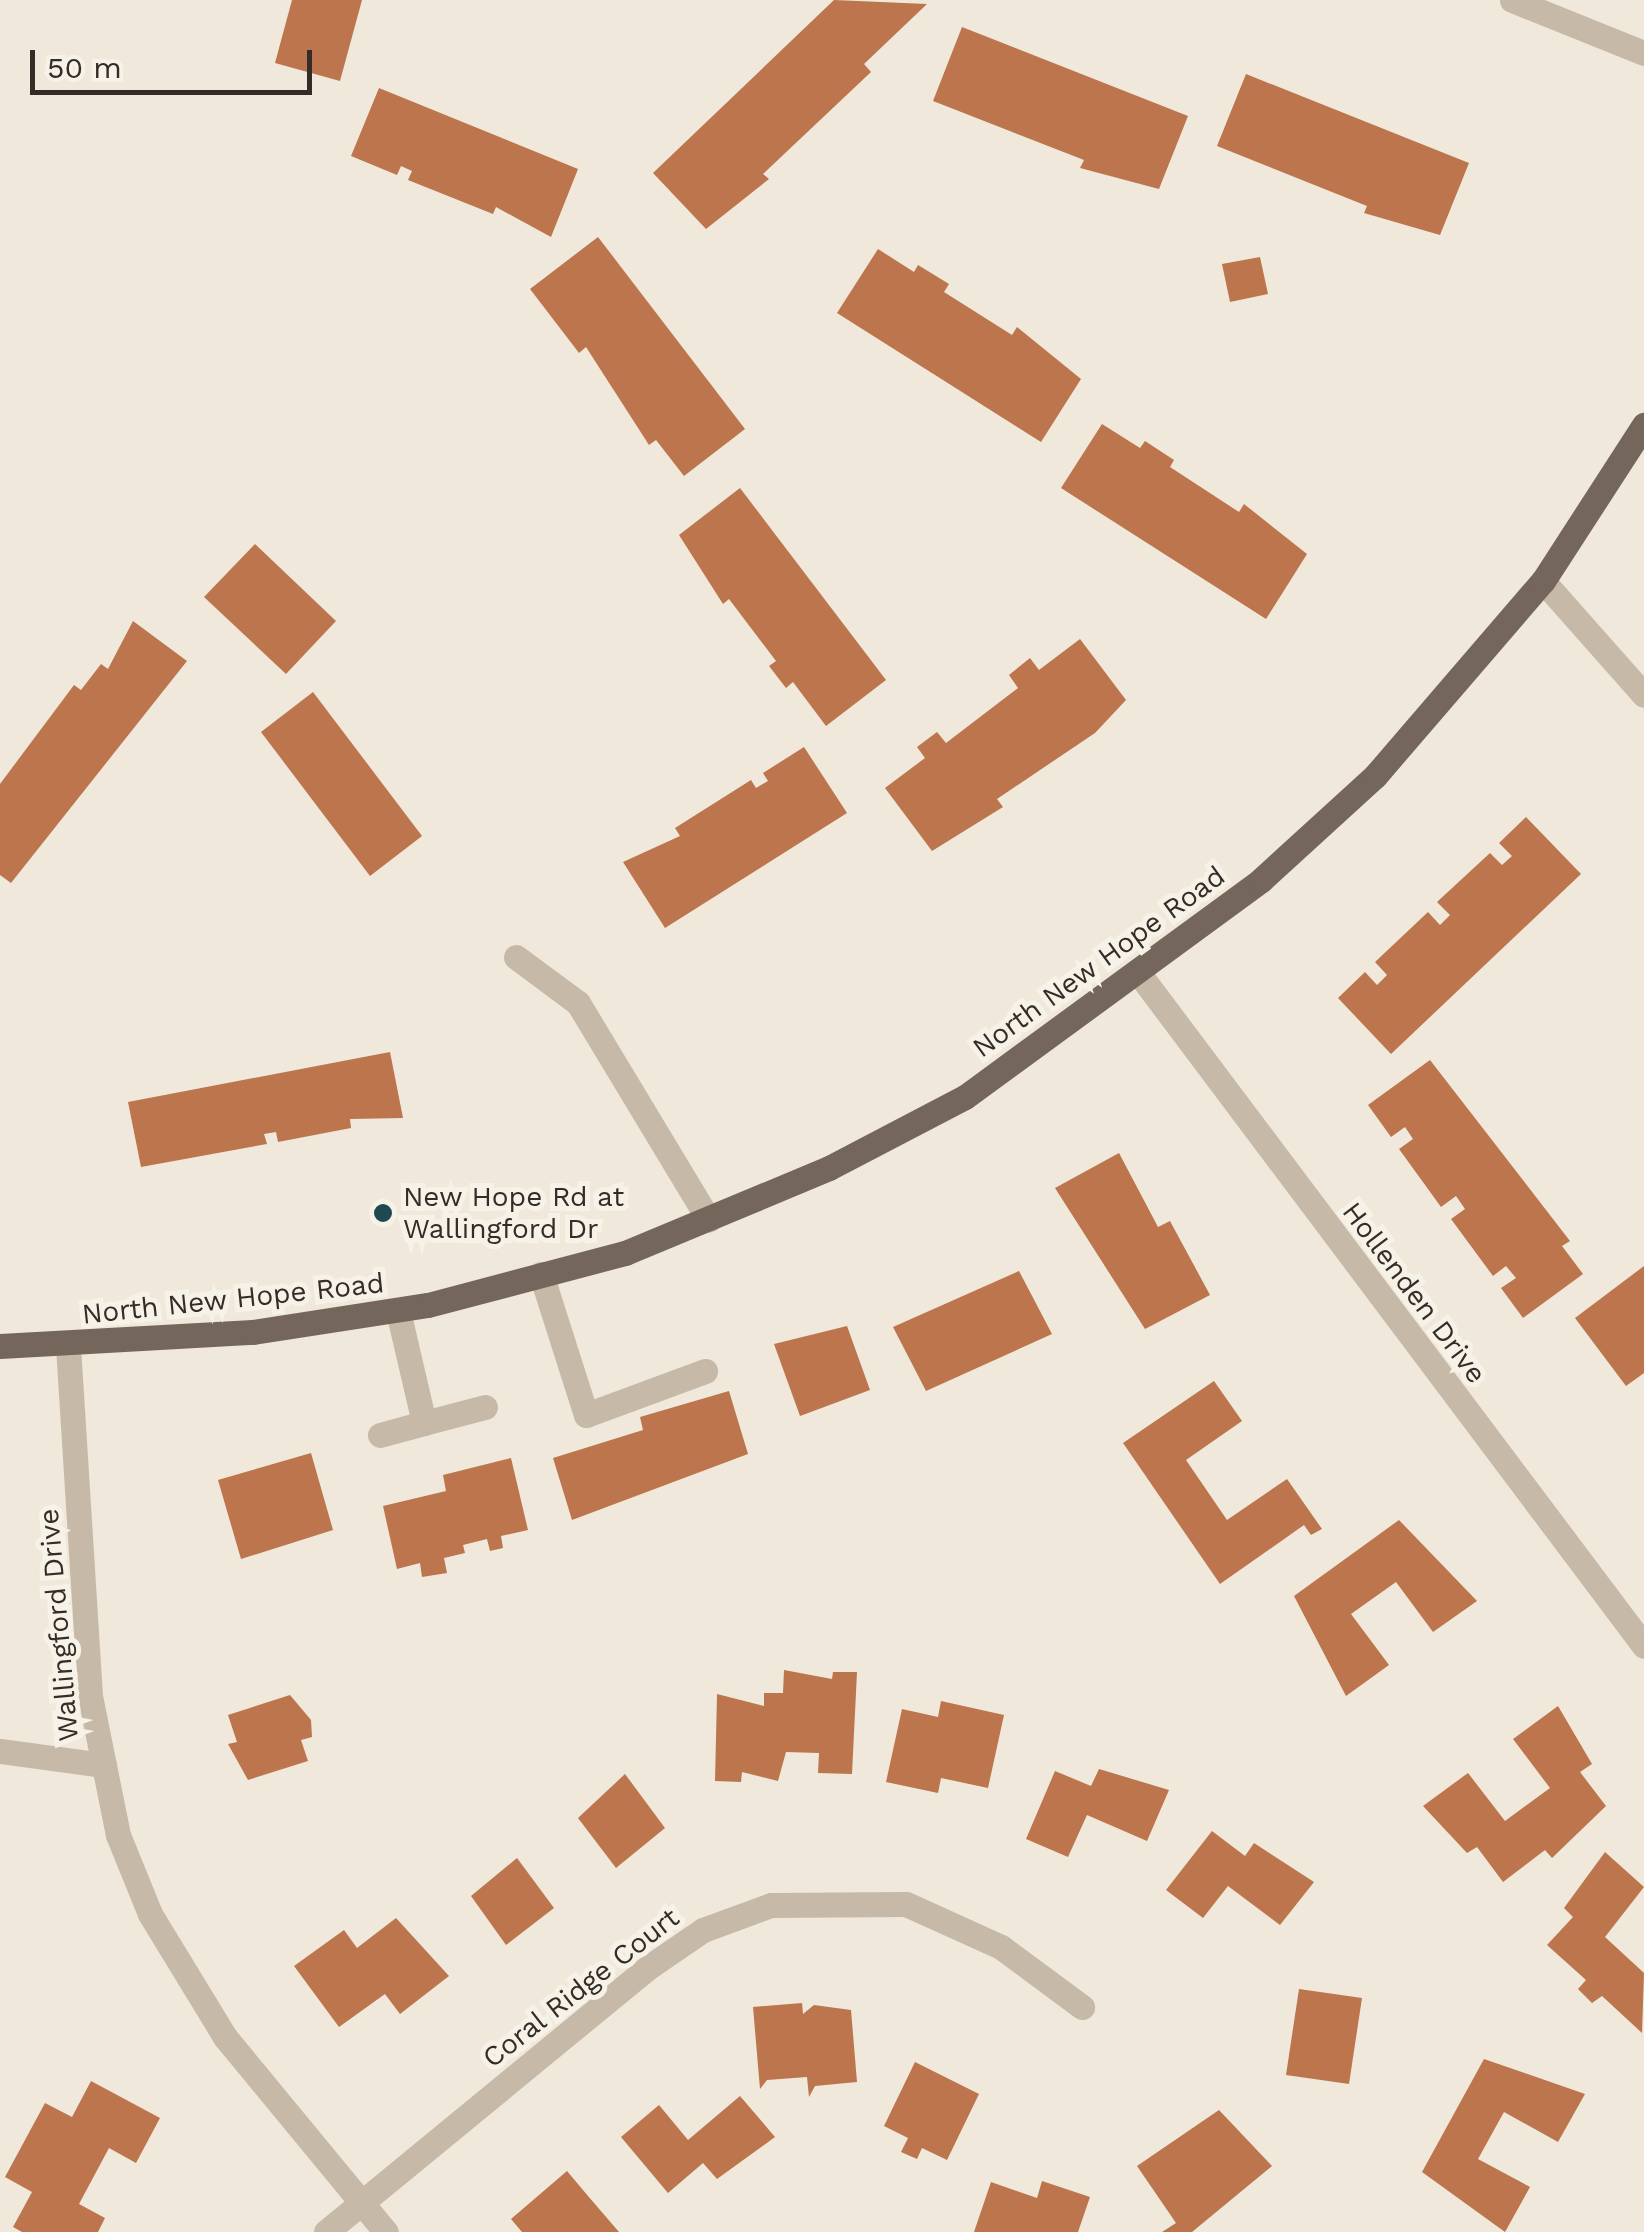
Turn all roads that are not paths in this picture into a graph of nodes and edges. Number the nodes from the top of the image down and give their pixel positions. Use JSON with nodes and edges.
{"nodes":[{"id":1,"x":1512,"y":0,"type":"edge"},
{"id":2,"x":1644,"y":54,"type":"edge"},
{"id":3,"x":1644,"y":425,"type":"edge"},
{"id":4,"x":1543,"y":580,"type":"junction"},
{"id":5,"x":1644,"y":695,"type":"edge"},
{"id":6,"x":516,"y":957,"type":"dead end"},
{"id":7,"x":1140,"y":974,"type":"junction"},
{"id":8,"x":709,"y":1220,"type":"junction"},
{"id":9,"x":541,"y":1274,"type":"junction"},
{"id":10,"x":398,"y":1311,"type":"junction"},
{"id":11,"x":0,"y":1346,"type":"edge"},
{"id":12,"x":68,"y":1346,"type":"junction"},
{"id":13,"x":705,"y":1372,"type":"dead end"},
{"id":14,"x":485,"y":1407,"type":"dead end"},
{"id":15,"x":424,"y":1423,"type":"junction"},
{"id":16,"x":380,"y":1434,"type":"dead end"},
{"id":17,"x":1644,"y":1646,"type":"edge"},
{"id":18,"x":0,"y":1751,"type":"edge"},
{"id":19,"x":104,"y":1765,"type":"junction"},
{"id":20,"x":1082,"y":2007,"type":"dead end"},
{"id":21,"x":360,"y":2202,"type":"junction"},
{"id":22,"x":326,"y":2232,"type":"edge"},
{"id":23,"x":386,"y":2232,"type":"edge"}],
"edges":[{"from":1,"to":2,"type":"street"},
{"from":3,"to":4,"type":"main road","name":"North New Hope Road"},
{"from":4,"to":5,"type":"street"},
{"from":4,"to":7,"type":"main road","name":"North New Hope Road"},
{"from":6,"to":8,"type":"street"},
{"from":7,"to":8,"type":"main road","name":"North New Hope Road"},
{"from":7,"to":17,"type":"street","name":"Hollenden Drive"},
{"from":8,"to":9,"type":"main road","name":"North New Hope Road"},
{"from":9,"to":10,"type":"main road","name":"North New Hope Road"},
{"from":9,"to":13,"type":"street"},
{"from":10,"to":12,"type":"main road","name":"North New Hope Road"},
{"from":10,"to":15,"type":"street"},
{"from":11,"to":12,"type":"main road","name":"North New Hope Road"},
{"from":12,"to":19,"type":"street","name":"Wallingford Drive"},
{"from":14,"to":15,"type":"street"},
{"from":15,"to":16,"type":"street"},
{"from":18,"to":19,"type":"street"},
{"from":19,"to":21,"type":"street","name":"Wallingford Drive"},
{"from":20,"to":21,"type":"street","name":"Coral Ridge Court"},
{"from":21,"to":22,"type":"street","name":"Coral Ridge Court"},
{"from":21,"to":23,"type":"street","name":"Wallingford Drive"}]}
